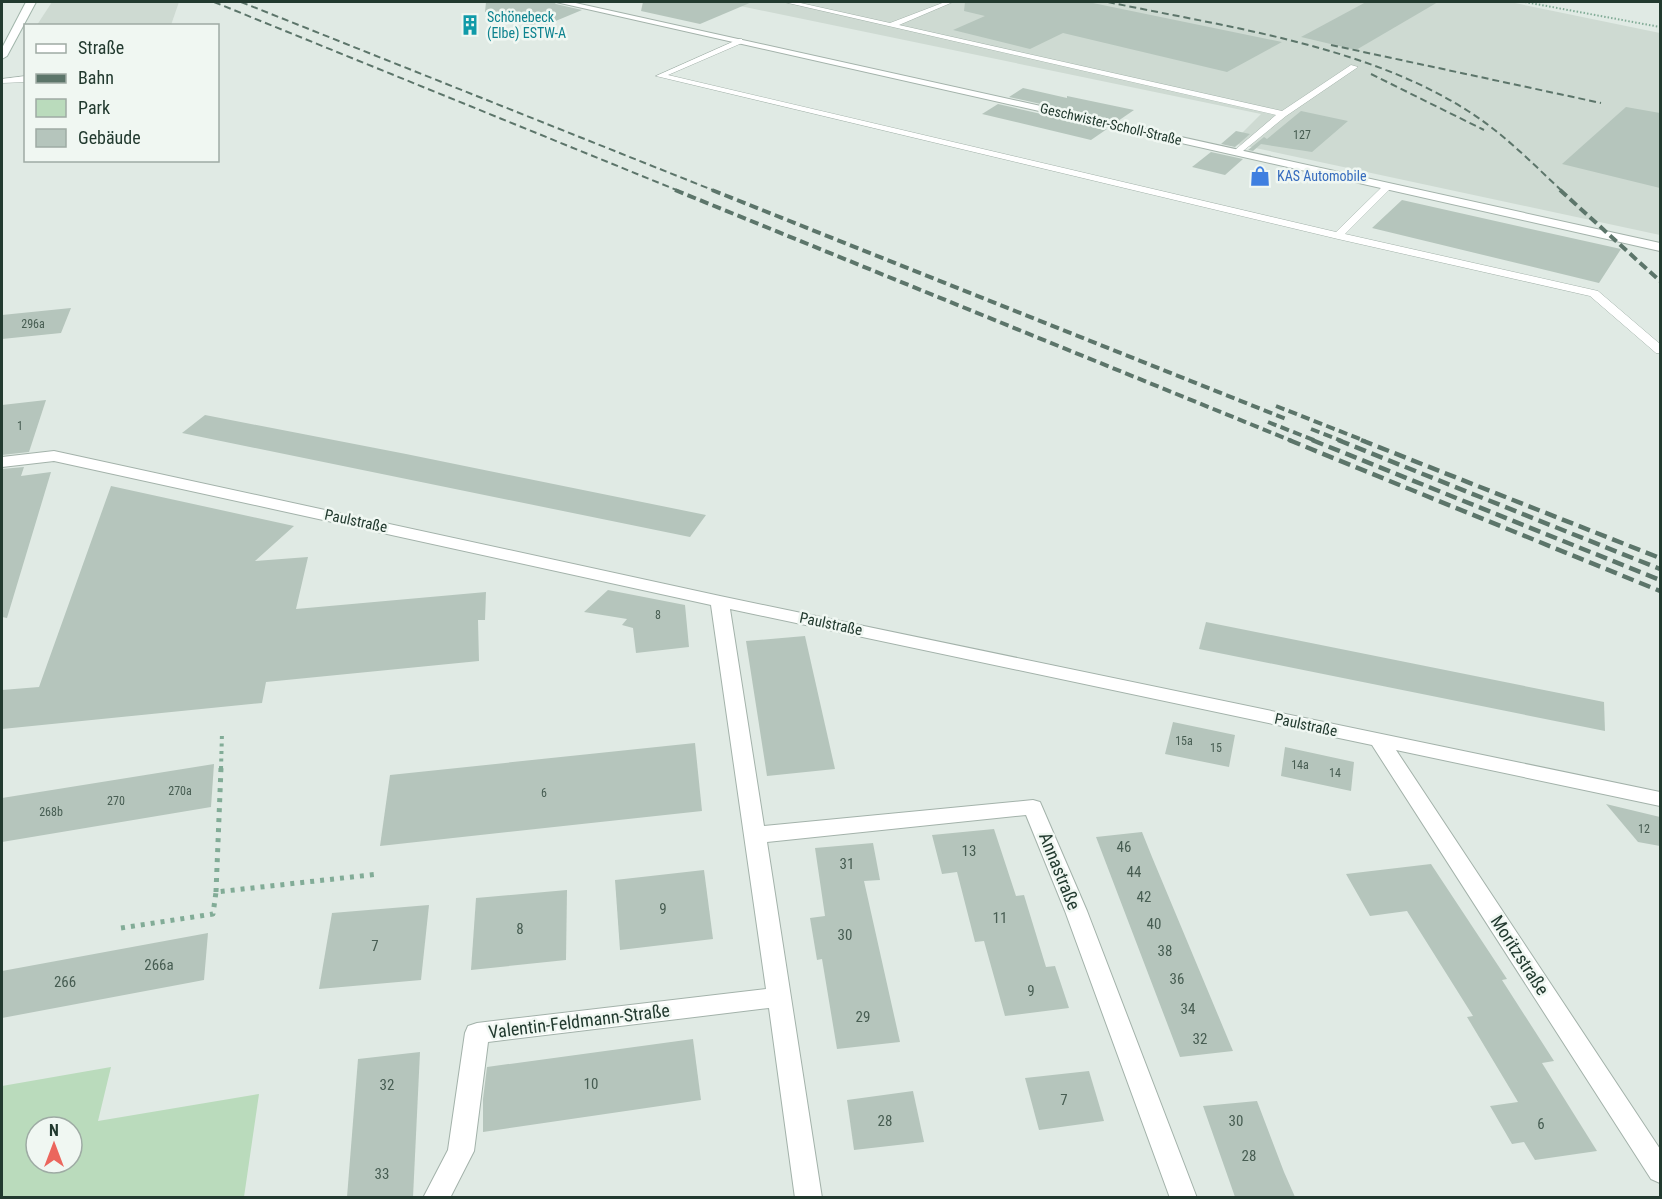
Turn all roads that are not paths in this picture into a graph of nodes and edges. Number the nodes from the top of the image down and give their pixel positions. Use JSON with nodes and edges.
{"nodes":[{"id":1,"x":31,"y":2,"type":"edge"},
{"id":2,"x":561,"y":2,"type":"edge"},
{"id":3,"x":788,"y":2,"type":"edge"},
{"id":4,"x":950,"y":2,"type":"edge"},
{"id":5,"x":892,"y":25,"type":"junction"},
{"id":6,"x":739,"y":41,"type":"junction"},
{"id":7,"x":2,"y":56,"type":"edge"},
{"id":8,"x":1354,"y":67,"type":"dead end"},
{"id":9,"x":24,"y":79,"type":"edge"},
{"id":10,"x":2,"y":81,"type":"edge"},
{"id":11,"x":1282,"y":114,"type":"junction"},
{"id":12,"x":1238,"y":152,"type":"junction"},
{"id":13,"x":1388,"y":186,"type":"junction"},
{"id":14,"x":1338,"y":236,"type":"junction"},
{"id":15,"x":1660,"y":247,"type":"edge"},
{"id":16,"x":1660,"y":350,"type":"edge"},
{"id":17,"x":2,"y":462,"type":"edge"},
{"id":18,"x":720,"y":601,"type":"junction"},
{"id":19,"x":1379,"y":740,"type":"junction"},
{"id":20,"x":1660,"y":799,"type":"edge"},
{"id":21,"x":755,"y":836,"type":"junction"},
{"id":22,"x":779,"y":997,"type":"junction"},
{"id":23,"x":1660,"y":1171,"type":"edge"},
{"id":24,"x":436,"y":1197,"type":"edge"},
{"id":25,"x":809,"y":1197,"type":"edge"},
{"id":26,"x":1184,"y":1197,"type":"edge"}],
"edges":[{"from":1,"to":7,"type":"street"},
{"from":2,"to":6,"type":"street","name":"Geschwister-Scholl-Straße"},
{"from":3,"to":5,"type":"lane"},
{"from":4,"to":5,"type":"lane"},
{"from":5,"to":11,"type":"lane"},
{"from":6,"to":12,"type":"street","name":"Geschwister-Scholl-Straße"},
{"from":6,"to":14,"type":"lane"},
{"from":8,"to":11,"type":"lane"},
{"from":9,"to":10,"type":"lane"},
{"from":11,"to":12,"type":"lane"},
{"from":12,"to":13,"type":"street","name":"Geschwister-Scholl-Straße"},
{"from":13,"to":14,"type":"lane"},
{"from":13,"to":15,"type":"street","name":"Geschwister-Scholl-Straße"},
{"from":14,"to":16,"type":"lane"},
{"from":17,"to":18,"type":"street","name":"Paulstraße"},
{"from":18,"to":19,"type":"street","name":"Paulstraße"},
{"from":18,"to":21,"type":"street"},
{"from":19,"to":20,"type":"street","name":"Paulstraße"},
{"from":19,"to":23,"type":"street","name":"Moritzstraße"},
{"from":21,"to":22,"type":"street"},
{"from":21,"to":26,"type":"street","name":"Annastraße"},
{"from":22,"to":24,"type":"street","name":"Valentin-Feldmann-Straße"},
{"from":22,"to":25,"type":"street"}]}
